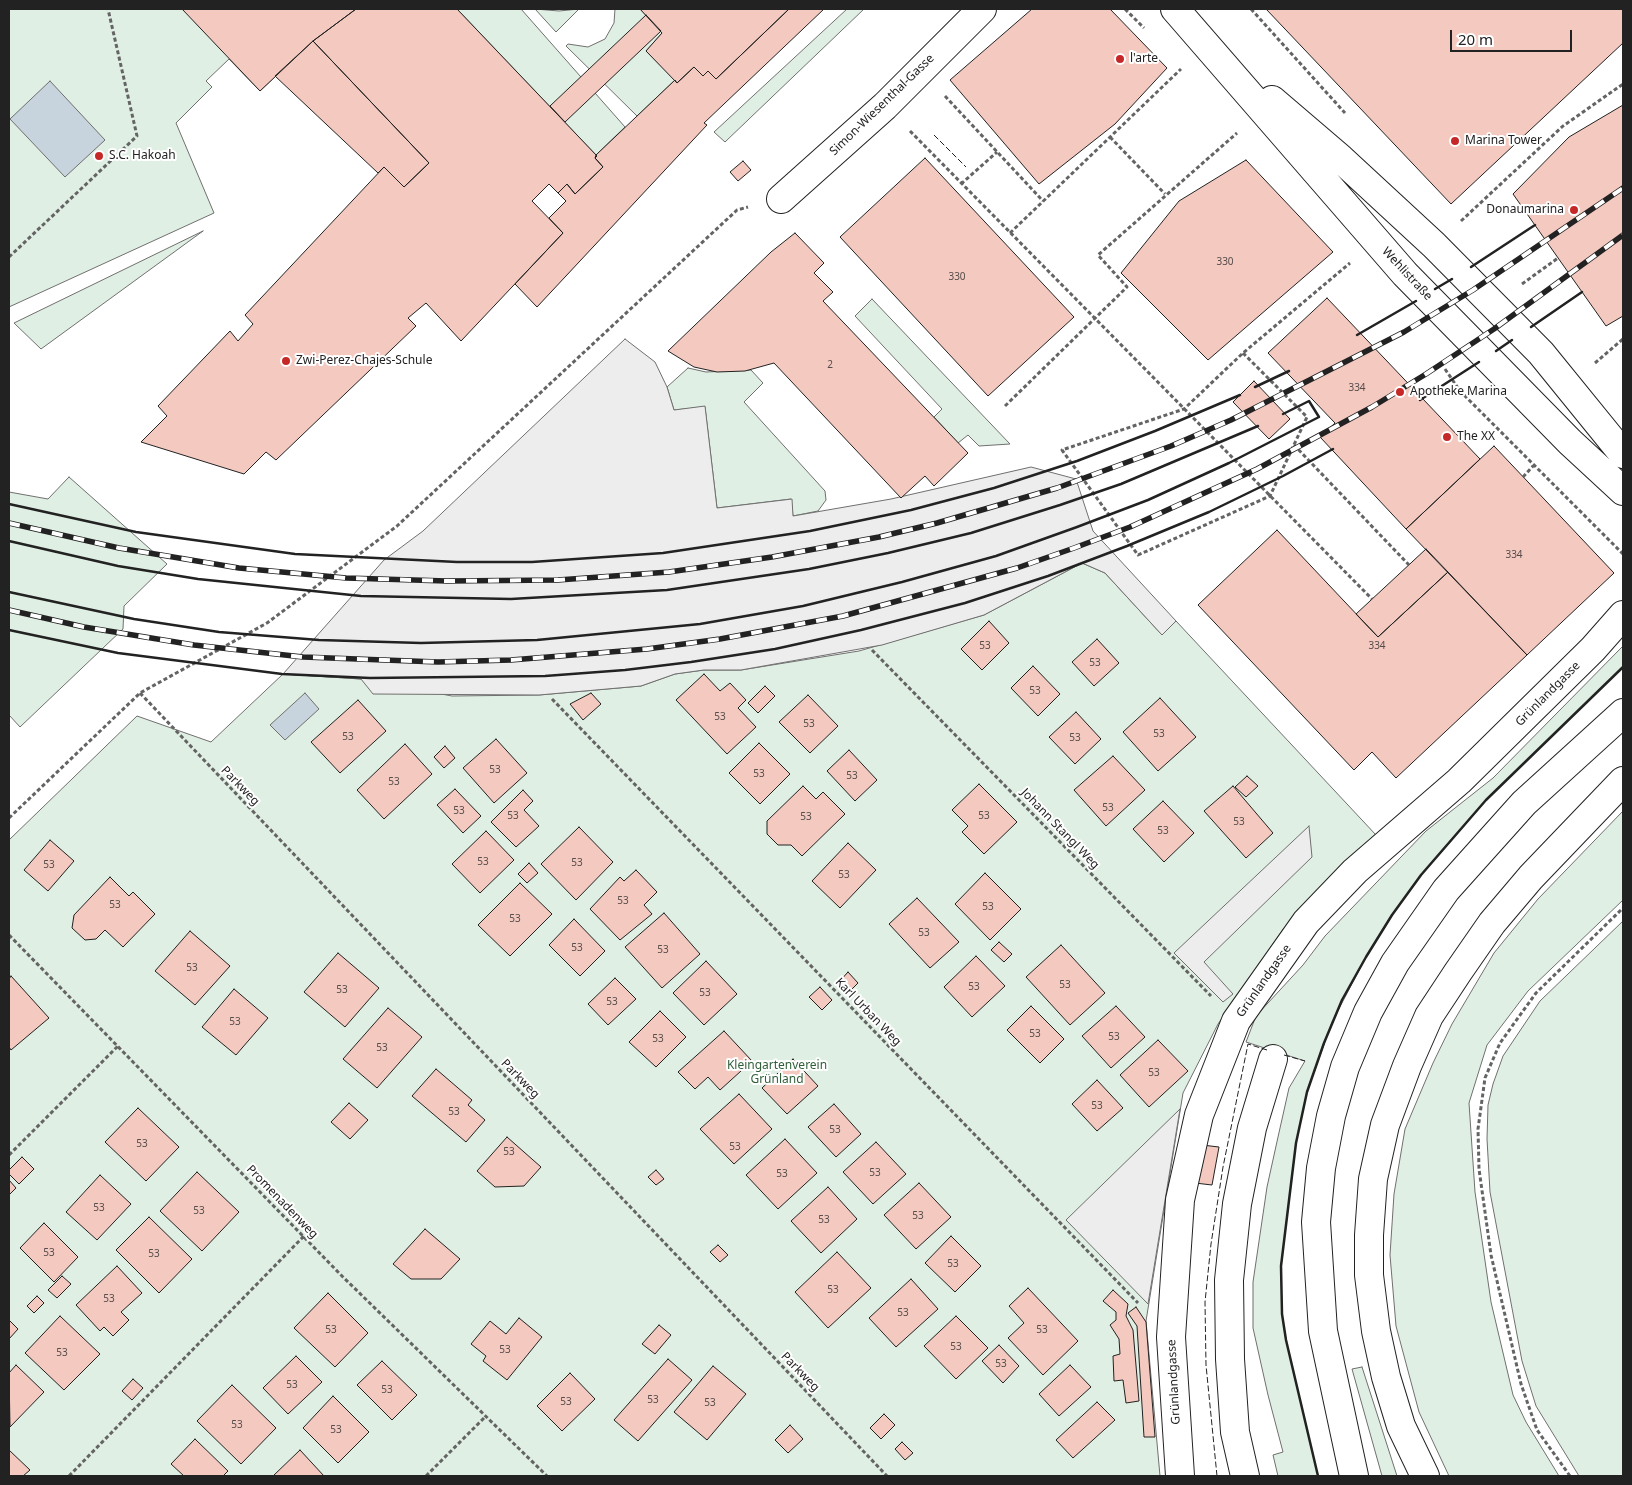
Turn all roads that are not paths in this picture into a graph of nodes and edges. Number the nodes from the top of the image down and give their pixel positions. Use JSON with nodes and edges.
{"nodes":[{"id":1,"x":982,"y":9,"type":"edge"},
{"id":2,"x":1175,"y":9,"type":"edge"},
{"id":3,"x":1206,"y":44,"type":"junction"},
{"id":4,"x":781,"y":199,"type":"road end"},
{"id":5,"x":1623,"y":454,"type":"edge"},
{"id":6,"x":1623,"y":491,"type":"edge"},
{"id":7,"x":1623,"y":615,"type":"edge"},
{"id":8,"x":1623,"y":713,"type":"edge"},
{"id":9,"x":1623,"y":781,"type":"edge"},
{"id":10,"x":1273,"y":1058,"type":"dead end"},
{"id":11,"x":1180,"y":1476,"type":"edge"},
{"id":12,"x":1246,"y":1476,"type":"edge"},
{"id":13,"x":1354,"y":1476,"type":"edge"},
{"id":14,"x":1425,"y":1476,"type":"edge"}],
"edges":[{"from":1,"to":4,"type":"main road","name":"Simon-Wiesenthal-Gasse"},
{"from":2,"to":3,"type":"main road","name":"Wehlistraße"},
{"from":3,"to":5,"type":"main road","name":"Wehlistraße"},
{"from":3,"to":6,"type":"main road","name":"Wehlistraße"},
{"from":7,"to":11,"type":"main road","name":"Grünlandgasse"},
{"from":8,"to":13,"type":"main road"},
{"from":9,"to":14,"type":"main road"},
{"from":10,"to":12,"type":"main road"}]}
